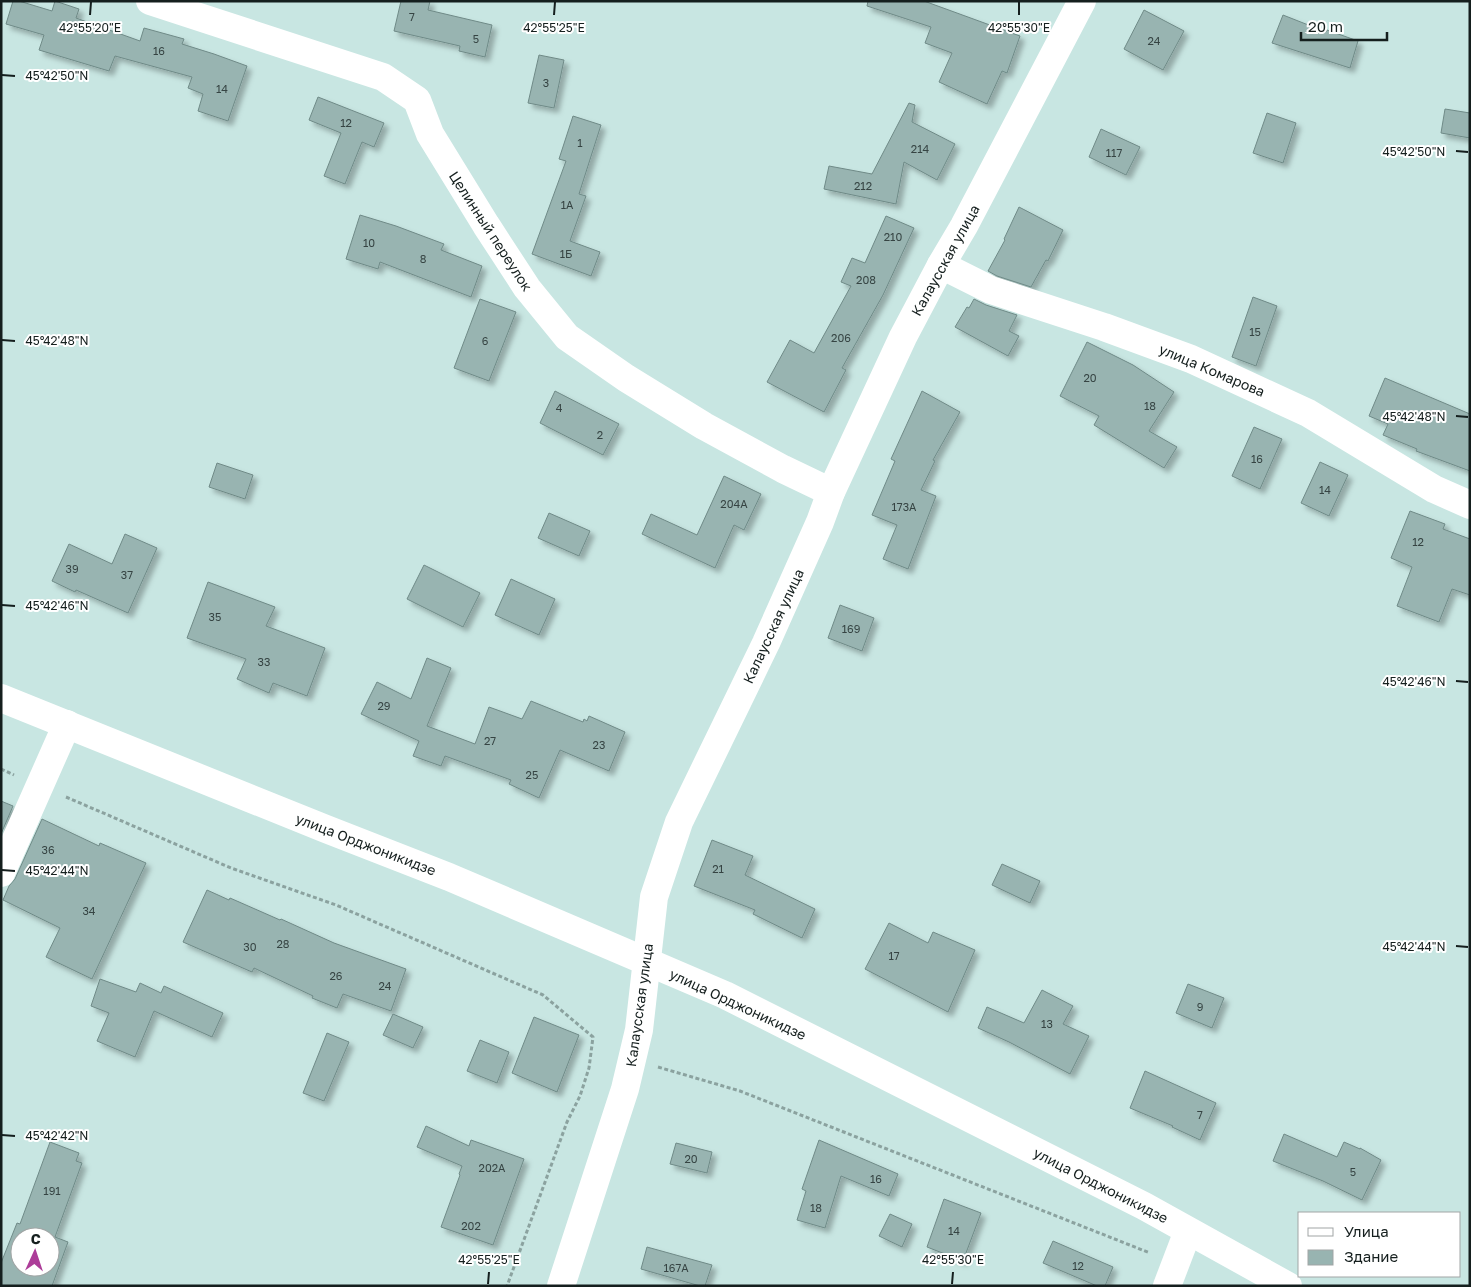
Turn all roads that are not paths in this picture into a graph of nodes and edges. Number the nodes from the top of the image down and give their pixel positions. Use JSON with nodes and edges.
{"nodes":[{"id":1,"x":150,"y":1,"type":"edge"},
{"id":2,"x":1082,"y":1,"type":"edge"},
{"id":3,"x":941,"y":265,"type":"junction"},
{"id":4,"x":831,"y":492,"type":"junction"},
{"id":5,"x":1470,"y":505,"type":"edge"},
{"id":6,"x":1,"y":698,"type":"edge"},
{"id":7,"x":66,"y":724,"type":"junction"},
{"id":8,"x":1,"y":874,"type":"edge"},
{"id":9,"x":646,"y":962,"type":"junction"},
{"id":10,"x":1188,"y":1231,"type":"junction"},
{"id":11,"x":1172,"y":1275,"type":"edge"},
{"id":12,"x":561,"y":1286,"type":"edge"},
{"id":13,"x":1288,"y":1286,"type":"edge"}],
"edges":[{"from":1,"to":4,"type":"street","name":"Целинный переулок"},
{"from":2,"to":3,"type":"street","name":"Калаусская улица"},
{"from":3,"to":4,"type":"street","name":"Калаусская улица"},
{"from":3,"to":5,"type":"street","name":"улица Комарова"},
{"from":4,"to":9,"type":"street","name":"Калаусская улица"},
{"from":6,"to":7,"type":"street","name":"улица Орджоникидзе"},
{"from":7,"to":8,"type":"street"},
{"from":7,"to":9,"type":"street","name":"улица Орджоникидзе"},
{"from":9,"to":10,"type":"street","name":"улица Орджоникидзе"},
{"from":9,"to":12,"type":"street","name":"Калаусская улица"},
{"from":10,"to":11,"type":"street"},
{"from":10,"to":13,"type":"street","name":"улица Орджоникидзе"}]}
